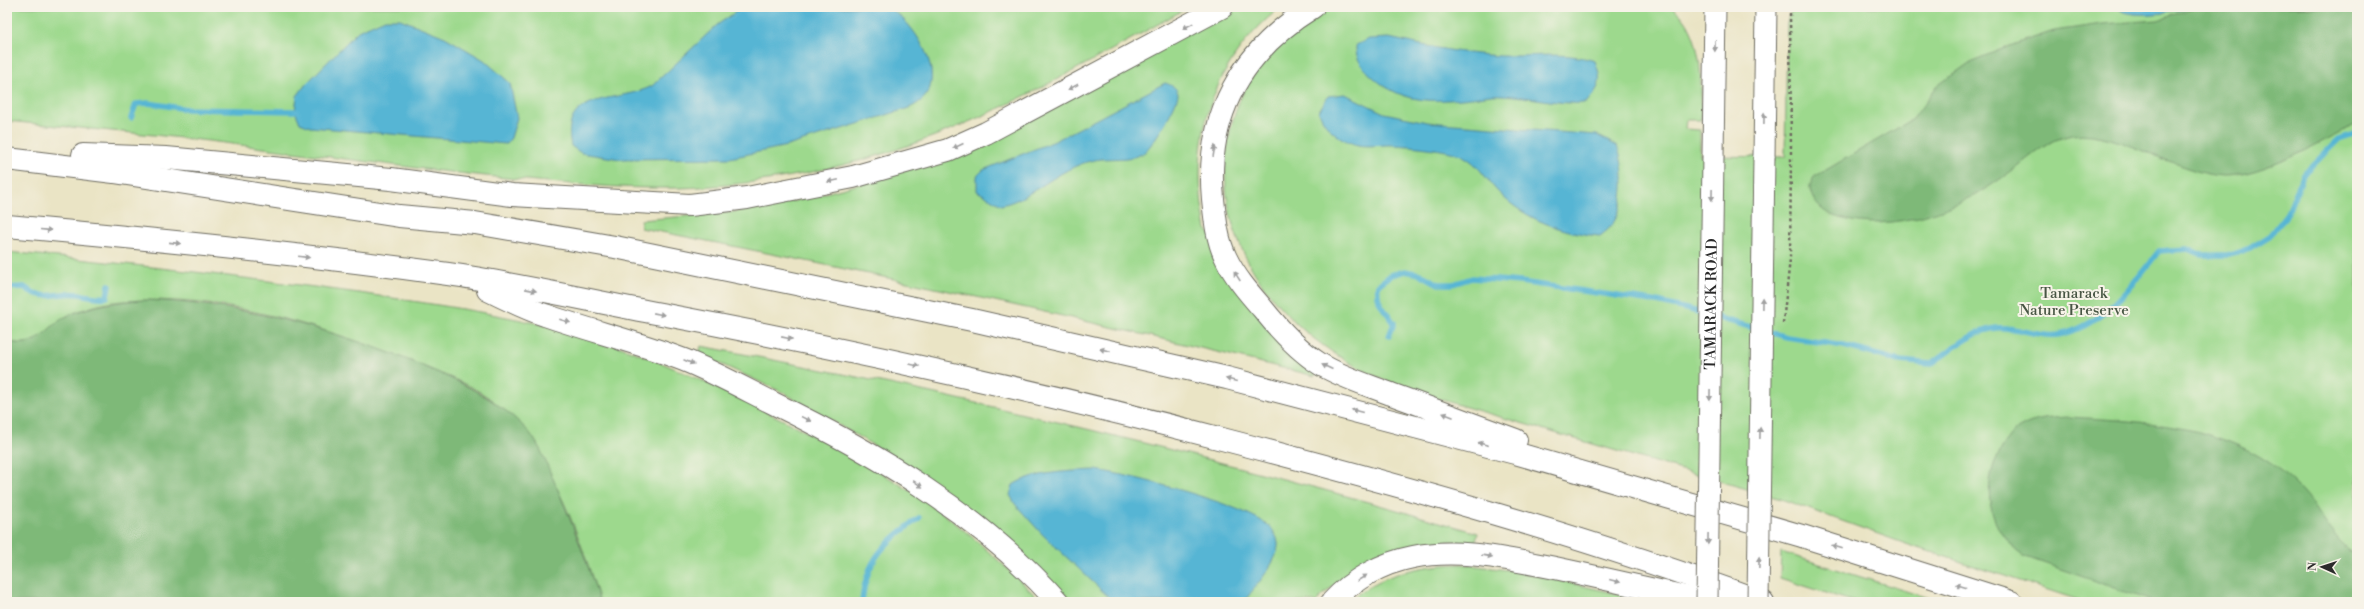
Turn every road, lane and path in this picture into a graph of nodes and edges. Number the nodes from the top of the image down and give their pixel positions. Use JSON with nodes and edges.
{"nodes":[{"id":1,"x":1222,"y":7,"type":"edge"},
{"id":2,"x":1313,"y":7,"type":"edge"},
{"id":3,"x":1715,"y":7,"type":"edge"},
{"id":4,"x":1766,"y":7,"type":"edge"},
{"id":5,"x":1790,"y":7,"type":"edge"},
{"id":6,"x":7,"y":153,"type":"edge"},
{"id":7,"x":1791,"y":157,"type":"dead end"},
{"id":8,"x":7,"y":159,"type":"edge"},
{"id":9,"x":7,"y":226,"type":"edge"},
{"id":10,"x":452,"y":275,"type":"junction"},
{"id":11,"x":1669,"y":496,"type":"junction"},
{"id":12,"x":1058,"y":602,"type":"edge"},
{"id":13,"x":1332,"y":602,"type":"edge"},
{"id":14,"x":1708,"y":602,"type":"edge"},
{"id":15,"x":1758,"y":602,"type":"edge"},
{"id":16,"x":1763,"y":602,"type":"edge"},
{"id":17,"x":2011,"y":602,"type":"edge"}],
"edges":[{"from":1,"to":6,"type":"highway","one_way":true},
{"from":11,"to":2,"type":"highway","one_way":true},
{"from":3,"to":14,"type":"street","name":"TAMARACK ROAD","one_way":true,"bridge":true},
{"from":15,"to":4,"type":"street","one_way":true,"bridge":true},
{"from":5,"to":7,"type":"path"},
{"from":11,"to":8,"type":"highway","one_way":true},
{"from":9,"to":10,"type":"highway","one_way":true},
{"from":10,"to":12,"type":"highway","one_way":true},
{"from":10,"to":16,"type":"highway","one_way":true},
{"from":17,"to":11,"type":"highway","one_way":true},
{"from":13,"to":14,"type":"highway","one_way":true}]}
